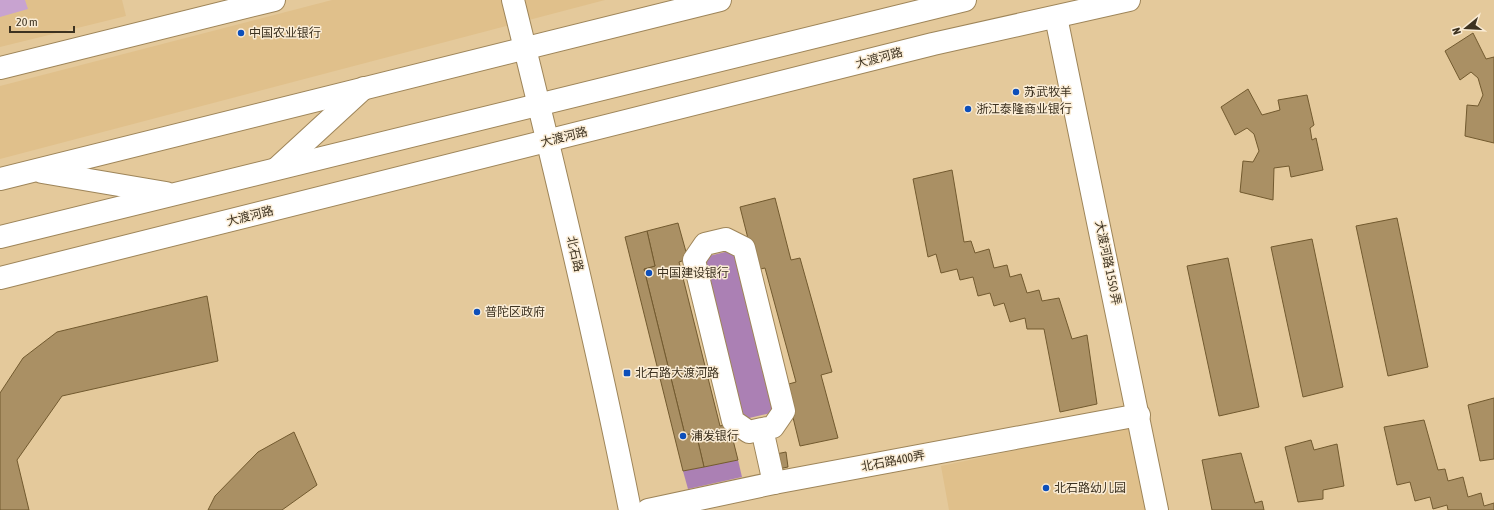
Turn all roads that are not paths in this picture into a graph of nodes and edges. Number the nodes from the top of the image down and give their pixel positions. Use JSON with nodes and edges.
{"nodes":[{"id":1,"x":274,"y":0,"type":"edge"},
{"id":2,"x":513,"y":0,"type":"edge"},
{"id":3,"x":720,"y":0,"type":"edge"},
{"id":4,"x":965,"y":0,"type":"edge"},
{"id":5,"x":1130,"y":0,"type":"edge"},
{"id":6,"x":1056,"y":17,"type":"junction"},
{"id":7,"x":525,"y":47,"type":"junction"},
{"id":8,"x":0,"y":68,"type":"edge"},
{"id":9,"x":365,"y":87,"type":"junction"},
{"id":10,"x":539,"y":104,"type":"junction"},
{"id":11,"x":548,"y":141,"type":"junction"},
{"id":12,"x":277,"y":169,"type":"junction"},
{"id":13,"x":34,"y":171,"type":"junction"},
{"id":14,"x":0,"y":179,"type":"edge"},
{"id":15,"x":175,"y":194,"type":"junction"},
{"id":16,"x":0,"y":237,"type":"edge"},
{"id":17,"x":0,"y":278,"type":"edge"},
{"id":18,"x":1139,"y":415,"type":"junction"},
{"id":19,"x":762,"y":430,"type":"junction"},
{"id":20,"x":774,"y":483,"type":"junction"},
{"id":21,"x":630,"y":510,"type":"edge"},
{"id":22,"x":648,"y":510,"type":"edge"},
{"id":23,"x":1157,"y":510,"type":"edge"}],
"edges":[{"from":1,"to":8,"type":"main road"},
{"from":2,"to":7,"type":"main road","name":"北石路"},
{"from":3,"to":7,"type":"main road"},
{"from":4,"to":10,"type":"main road"},
{"from":5,"to":6,"type":"main road","name":"大渡河路"},
{"from":6,"to":11,"type":"main road","name":"大渡河路"},
{"from":6,"to":18,"type":"main road","name":"大渡河路 1550 弄"},
{"from":7,"to":9,"type":"main road"},
{"from":7,"to":10,"type":"main road","name":"北石路"},
{"from":9,"to":12,"type":"main road"},
{"from":9,"to":13,"type":"main road"},
{"from":10,"to":11,"type":"main road","name":"北石路"},
{"from":10,"to":12,"type":"main road"},
{"from":11,"to":17,"type":"main road","name":"大渡河路"},
{"from":11,"to":21,"type":"main road","name":"北石路"},
{"from":12,"to":15,"type":"main road"},
{"from":13,"to":14,"type":"main road"},
{"from":13,"to":15,"type":"main road"},
{"from":15,"to":16,"type":"main road"},
{"from":18,"to":20,"type":"main road","name":"北石路400弄"},
{"from":18,"to":23,"type":"main road","name":"大渡河路 1550 弄"},
{"from":19,"to":19,"type":"main road"},
{"from":19,"to":20,"type":"main road"},
{"from":20,"to":22,"type":"main road","name":"北石路400弄"}]}
